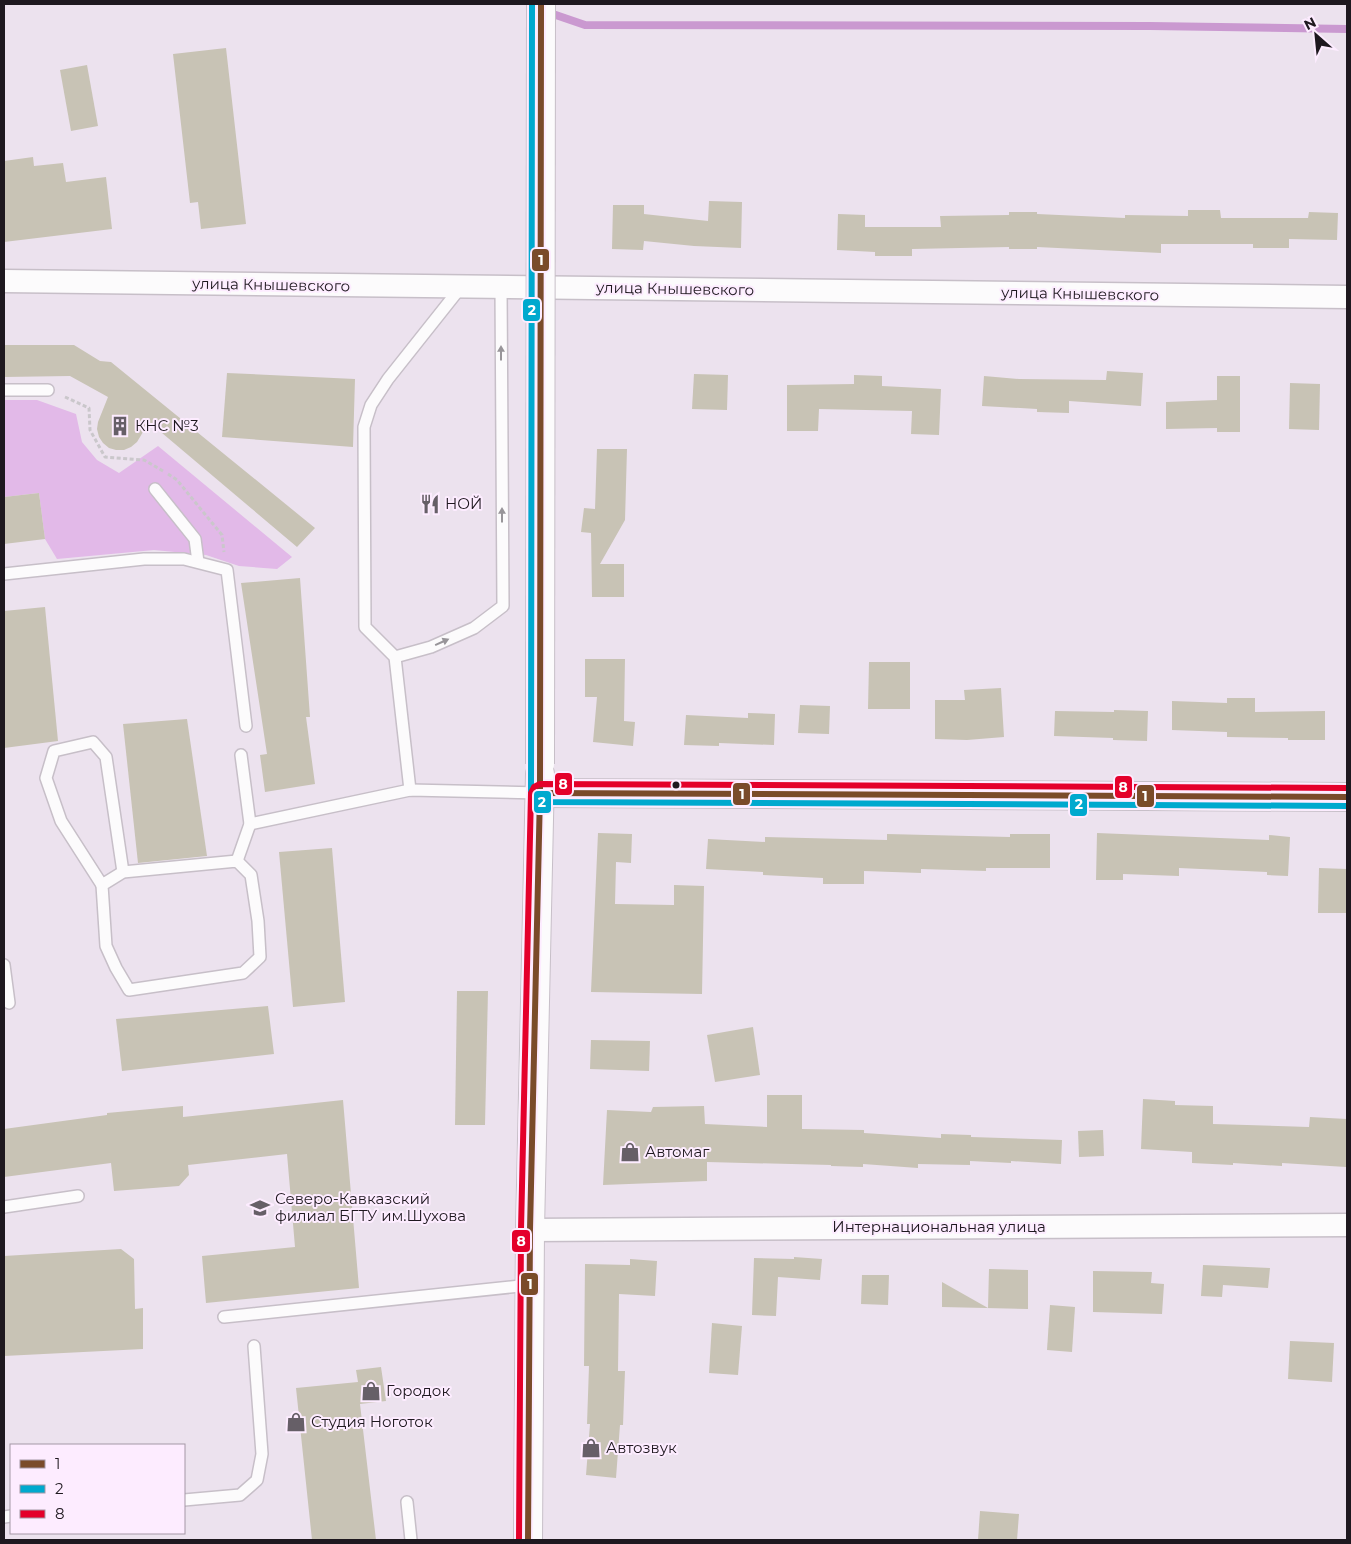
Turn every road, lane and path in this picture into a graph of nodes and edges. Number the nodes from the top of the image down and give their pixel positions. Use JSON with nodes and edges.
{"nodes":[{"id":1,"x":541,"y":4,"type":"edge"},
{"id":2,"x":4,"y":281,"type":"edge"},
{"id":3,"x":461,"y":287,"type":"junction"},
{"id":4,"x":501,"y":287,"type":"junction"},
{"id":5,"x":1347,"y":298,"type":"edge"},
{"id":6,"x":4,"y":390,"type":"edge"},
{"id":7,"x":48,"y":390,"type":"joint"},
{"id":8,"x":155,"y":489,"type":"dead end"},
{"id":9,"x":198,"y":562,"type":"junction"},
{"id":10,"x":227,"y":570,"type":"junction"},
{"id":11,"x":4,"y":574,"type":"edge"},
{"id":12,"x":395,"y":657,"type":"junction"},
{"id":13,"x":246,"y":726,"type":"dead end"},
{"id":14,"x":241,"y":755,"type":"dead end"},
{"id":15,"x":410,"y":790,"type":"junction"},
{"id":16,"x":540,"y":793,"type":"junction"},
{"id":17,"x":1347,"y":797,"type":"edge"},
{"id":18,"x":250,"y":824,"type":"junction"},
{"id":19,"x":237,"y":861,"type":"junction"},
{"id":20,"x":123,"y":872,"type":"junction"},
{"id":21,"x":102,"y":885,"type":"junction"},
{"id":22,"x":4,"y":964,"type":"edge"},
{"id":23,"x":9,"y":1003,"type":"dead end"},
{"id":24,"x":78,"y":1196,"type":"dead end"},
{"id":25,"x":4,"y":1207,"type":"edge"},
{"id":26,"x":1347,"y":1224,"type":"edge"},
{"id":27,"x":530,"y":1230,"type":"junction"},
{"id":28,"x":530,"y":1285,"type":"junction"},
{"id":29,"x":224,"y":1317,"type":"dead end"},
{"id":30,"x":254,"y":1346,"type":"dead end"},
{"id":31,"x":185,"y":1500,"type":"edge"},
{"id":32,"x":407,"y":1502,"type":"dead end"},
{"id":33,"x":411,"y":1540,"type":"edge"},
{"id":34,"x":528,"y":1540,"type":"edge"}],
"edges":[{"from":1,"to":16,"type":"main road","bridge":true},
{"from":2,"to":3,"type":"street","name":"улица Кнышевского"},
{"from":3,"to":4,"type":"street","name":"улица Кнышевского"},
{"from":3,"to":12,"type":"lane"},
{"from":4,"to":5,"type":"street","name":"улица Кнышевского"},
{"from":12,"to":4,"type":"lane","one_way":true},
{"from":6,"to":7,"type":"lane"},
{"from":7,"to":10,"type":"path"},
{"from":8,"to":9,"type":"lane"},
{"from":9,"to":10,"type":"lane"},
{"from":9,"to":11,"type":"lane"},
{"from":10,"to":13,"type":"lane"},
{"from":12,"to":15,"type":"lane"},
{"from":14,"to":18,"type":"lane"},
{"from":15,"to":16,"type":"lane"},
{"from":15,"to":18,"type":"lane"},
{"from":16,"to":17,"type":"main road"},
{"from":16,"to":27,"type":"main road"},
{"from":18,"to":19,"type":"lane"},
{"from":19,"to":20,"type":"lane"},
{"from":19,"to":21,"type":"lane"},
{"from":20,"to":21,"type":"lane"},
{"from":20,"to":21,"type":"lane"},
{"from":22,"to":23,"type":"lane"},
{"from":24,"to":25,"type":"lane"},
{"from":26,"to":27,"type":"street","name":"Интернациональная улица"},
{"from":27,"to":28,"type":"main road"},
{"from":28,"to":29,"type":"lane"},
{"from":28,"to":34,"type":"main road"},
{"from":30,"to":31,"type":"lane"},
{"from":32,"to":33,"type":"lane"}]}
